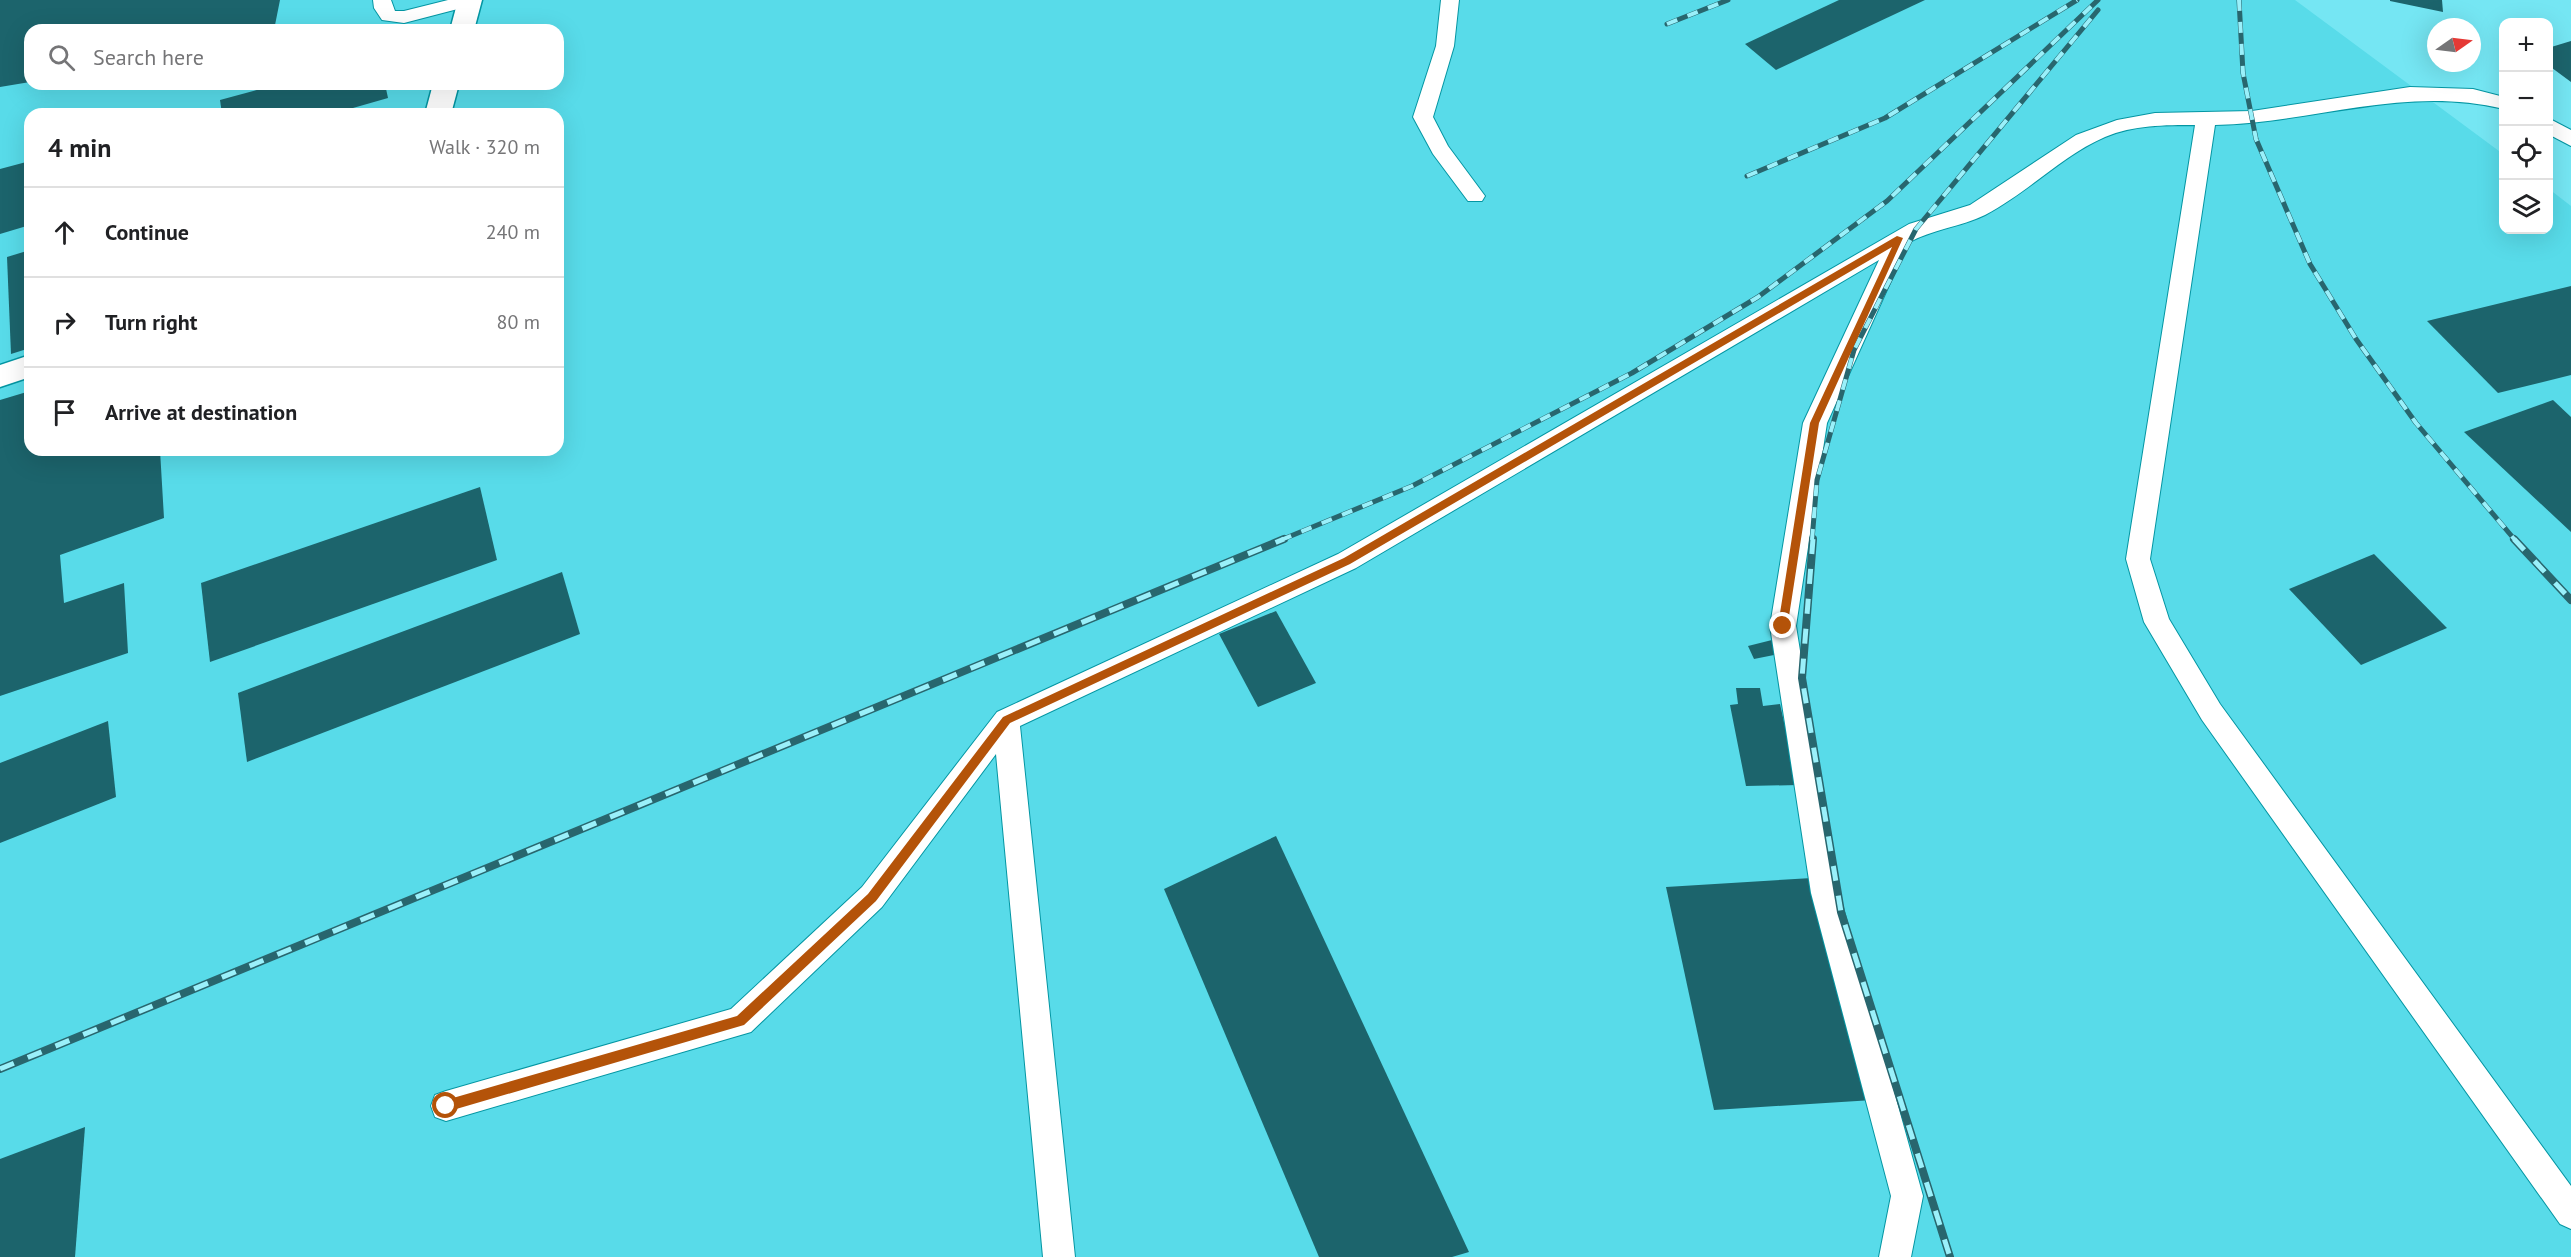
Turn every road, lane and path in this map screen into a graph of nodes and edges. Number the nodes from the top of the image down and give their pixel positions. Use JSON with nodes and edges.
{"nodes":[{"id":1,"x":382,"y":0,"type":"edge"},
{"id":2,"x":470,"y":0,"type":"edge"},
{"id":3,"x":1450,"y":0,"type":"edge"},
{"id":4,"x":464,"y":24,"type":"edge"},
{"id":5,"x":444,"y":90,"type":"edge"},
{"id":6,"x":2499,"y":102,"type":"edge"},
{"id":7,"x":440,"y":108,"type":"edge"},
{"id":8,"x":2206,"y":119,"type":"junction"},
{"id":9,"x":2551,"y":126,"type":"edge"},
{"id":10,"x":2571,"y":139,"type":"edge"},
{"id":11,"x":1475,"y":195,"type":"dead end"},
{"id":12,"x":1899,"y":238,"type":"junction"},
{"id":13,"x":24,"y":368,"type":"edge"},
{"id":14,"x":0,"y":376,"type":"edge"},
{"id":15,"x":1006,"y":720,"type":"junction"},
{"id":16,"x":446,"y":1106,"type":"dead end"},
{"id":17,"x":2571,"y":1213,"type":"edge"},
{"id":18,"x":1059,"y":1257,"type":"edge"},
{"id":19,"x":1894,"y":1257,"type":"edge"}],
"edges":[{"from":1,"to":2,"type":"lane"},
{"from":2,"to":4,"type":"street"},
{"from":3,"to":11,"type":"lane"},
{"from":5,"to":7,"type":"street"},
{"from":6,"to":8,"type":"lane"},
{"from":8,"to":12,"type":"lane"},
{"from":8,"to":17,"type":"lane"},
{"from":9,"to":10,"type":"lane"},
{"from":12,"to":15,"type":"lane"},
{"from":12,"to":19,"type":"lane"},
{"from":13,"to":14,"type":"street"},
{"from":15,"to":16,"type":"lane"},
{"from":15,"to":18,"type":"lane"}]}
